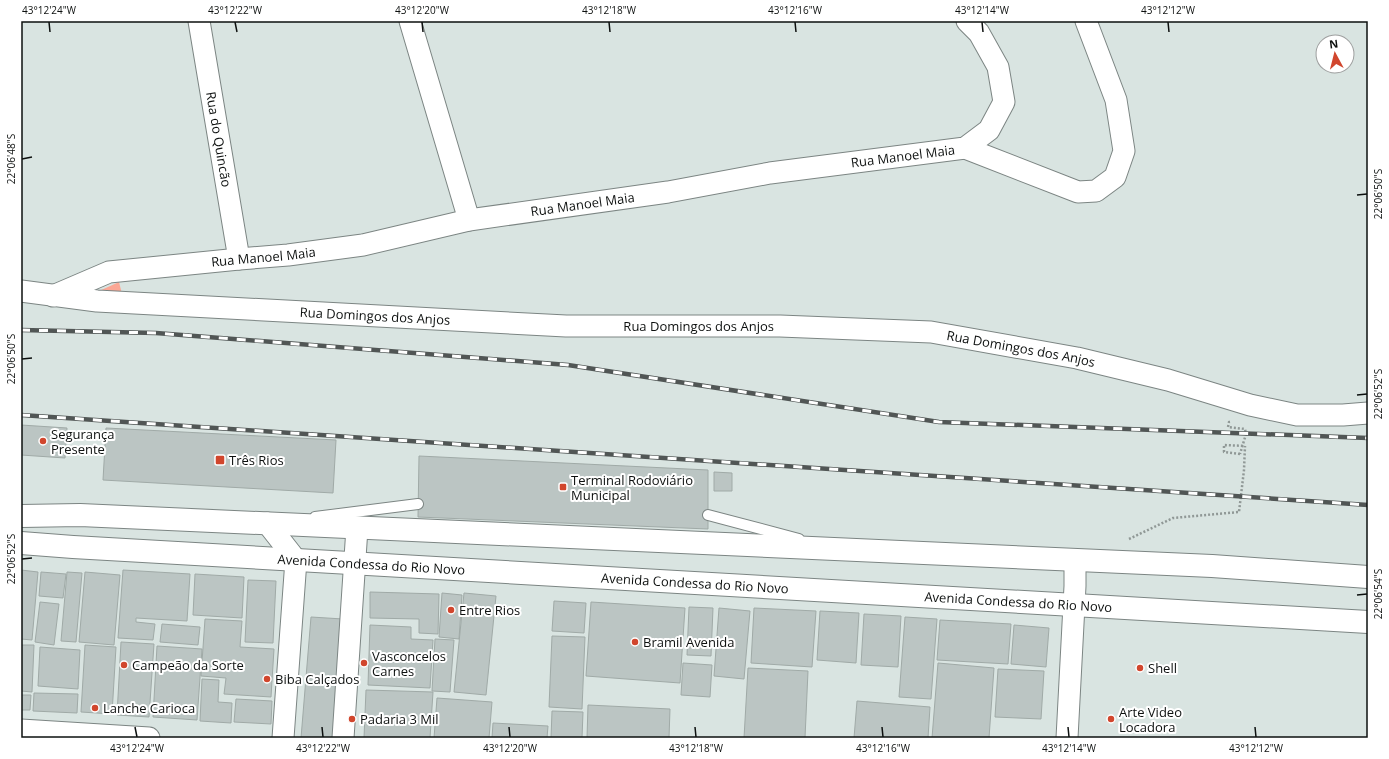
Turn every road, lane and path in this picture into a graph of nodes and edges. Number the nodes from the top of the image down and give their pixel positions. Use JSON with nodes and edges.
{"nodes":[{"id":1,"x":198,"y":21,"type":"edge"},
{"id":2,"x":410,"y":21,"type":"edge"},
{"id":3,"x":967,"y":21,"type":"edge"},
{"id":4,"x":1086,"y":21,"type":"edge"},
{"id":5,"x":965,"y":148,"type":"junction"},
{"id":6,"x":469,"y":220,"type":"junction"},
{"id":7,"x":239,"y":259,"type":"junction"},
{"id":8,"x":21,"y":291,"type":"edge"},
{"id":9,"x":53,"y":296,"type":"junction"},
{"id":10,"x":1368,"y":413,"type":"edge"},
{"id":11,"x":1245,"y":428,"type":"dead end"},
{"id":12,"x":418,"y":504,"type":"dead end"},
{"id":13,"x":21,"y":507,"type":"edge"},
{"id":14,"x":80,"y":515,"type":"junction"},
{"id":15,"x":708,"y":515,"type":"dead end"},
{"id":16,"x":21,"y":516,"type":"edge"},
{"id":17,"x":264,"y":523,"type":"junction"},
{"id":18,"x":357,"y":528,"type":"junction"},
{"id":19,"x":1126,"y":541,"type":"dead end"},
{"id":20,"x":21,"y":543,"type":"edge"},
{"id":21,"x":838,"y":549,"type":"junction"},
{"id":22,"x":296,"y":560,"type":"junction"},
{"id":23,"x":1074,"y":560,"type":"junction"},
{"id":24,"x":355,"y":563,"type":"junction"},
{"id":25,"x":1368,"y":577,"type":"edge"},
{"id":26,"x":1074,"y":605,"type":"junction"},
{"id":27,"x":1368,"y":622,"type":"edge"},
{"id":28,"x":21,"y":730,"type":"edge"},
{"id":29,"x":149,"y":738,"type":"edge"},
{"id":30,"x":283,"y":738,"type":"edge"},
{"id":31,"x":343,"y":738,"type":"edge"},
{"id":32,"x":1067,"y":738,"type":"edge"}],
"edges":[{"from":1,"to":7,"type":"street","name":"Rua do Quincão"},
{"from":2,"to":6,"type":"street"},
{"from":3,"to":5,"type":"street","name":"Rua Manoel Maia"},
{"from":4,"to":5,"type":"street"},
{"from":5,"to":6,"type":"street","name":"Rua Manoel Maia"},
{"from":6,"to":7,"type":"street","name":"Rua Manoel Maia"},
{"from":7,"to":9,"type":"street","name":"Rua Manoel Maia"},
{"from":8,"to":9,"type":"street","name":"Rua Domingos dos Anjos"},
{"from":9,"to":10,"type":"street","name":"Rua Domingos dos Anjos"},
{"from":11,"to":19,"type":"path","bridge":true},
{"from":12,"to":17,"type":"lane"},
{"from":13,"to":14,"type":"street"},
{"from":14,"to":16,"type":"main road"},
{"from":14,"to":17,"type":"main road"},
{"from":15,"to":21,"type":"lane"},
{"from":17,"to":18,"type":"main road"},
{"from":17,"to":22,"type":"street"},
{"from":18,"to":21,"type":"main road"},
{"from":18,"to":24,"type":"street"},
{"from":20,"to":22,"type":"main road","name":"Avenida Condessa do Rio Novo"},
{"from":21,"to":23,"type":"main road"},
{"from":22,"to":24,"type":"main road","name":"Avenida Condessa do Rio Novo"},
{"from":22,"to":30,"type":"street"},
{"from":23,"to":25,"type":"main road"},
{"from":23,"to":26,"type":"street"},
{"from":24,"to":26,"type":"main road","name":"Avenida Condessa do Rio Novo"},
{"from":24,"to":31,"type":"street"},
{"from":26,"to":27,"type":"main road","name":"Avenida Condessa do Rio Novo"},
{"from":26,"to":32,"type":"street"},
{"from":28,"to":29,"type":"street"}]}
